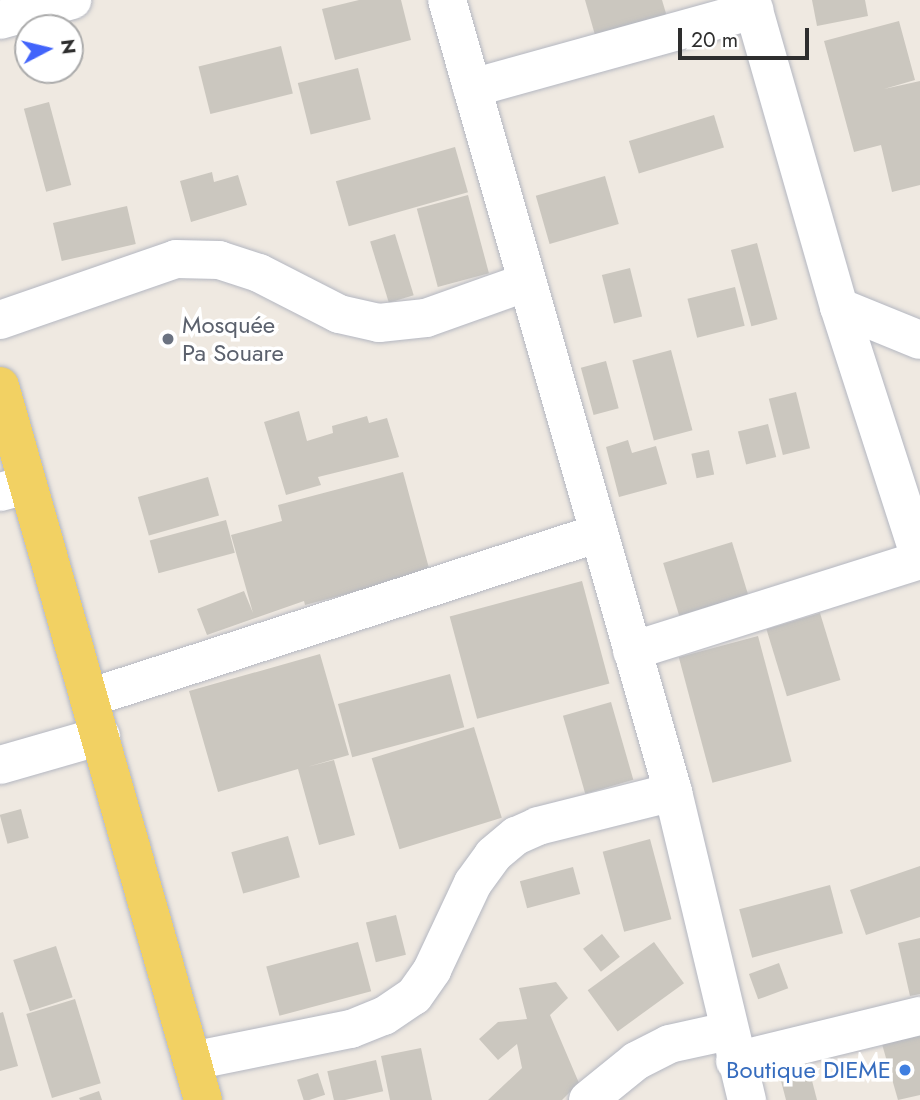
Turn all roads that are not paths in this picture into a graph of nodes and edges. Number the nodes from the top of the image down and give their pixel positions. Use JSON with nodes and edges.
{"nodes":[{"id":1,"x":72,"y":0,"type":"edge"},
{"id":2,"x":447,"y":0,"type":"edge"},
{"id":3,"x":752,"y":5,"type":"edge"},
{"id":4,"x":0,"y":20,"type":"edge"},
{"id":5,"x":472,"y":88,"type":"junction"},
{"id":6,"x":527,"y":282,"type":"junction"},
{"id":7,"x":839,"y":307,"type":"junction"},
{"id":8,"x":0,"y":320,"type":"edge"},
{"id":9,"x":920,"y":340,"type":"edge"},
{"id":10,"x":0,"y":387,"type":"edge"},
{"id":11,"x":13,"y":489,"type":"edge"},
{"id":12,"x":600,"y":533,"type":"junction"},
{"id":13,"x":920,"y":559,"type":"edge"},
{"id":14,"x":632,"y":650,"type":"junction"},
{"id":15,"x":89,"y":698,"type":"junction"},
{"id":16,"x":101,"y":736,"type":"junction"},
{"id":17,"x":0,"y":765,"type":"edge"},
{"id":18,"x":673,"y":792,"type":"junction"},
{"id":19,"x":920,"y":1016,"type":"edge"},
{"id":20,"x":731,"y":1046,"type":"junction"},
{"id":21,"x":192,"y":1061,"type":"junction"},
{"id":22,"x":203,"y":1100,"type":"edge"},
{"id":23,"x":588,"y":1100,"type":"edge"},
{"id":24,"x":747,"y":1100,"type":"edge"}],
"edges":[{"from":1,"to":4,"type":"street"},
{"from":2,"to":5,"type":"street"},
{"from":3,"to":5,"type":"street"},
{"from":3,"to":7,"type":"street"},
{"from":5,"to":6,"type":"street"},
{"from":6,"to":8,"type":"street"},
{"from":6,"to":12,"type":"street"},
{"from":7,"to":9,"type":"street"},
{"from":7,"to":13,"type":"street"},
{"from":10,"to":11,"type":"main road"},
{"from":11,"to":15,"type":"main road"},
{"from":12,"to":14,"type":"street"},
{"from":12,"to":15,"type":"street"},
{"from":13,"to":14,"type":"street"},
{"from":14,"to":18,"type":"street"},
{"from":15,"to":16,"type":"main road"},
{"from":16,"to":17,"type":"street"},
{"from":16,"to":21,"type":"main road"},
{"from":18,"to":20,"type":"street"},
{"from":18,"to":21,"type":"street"},
{"from":19,"to":20,"type":"street"},
{"from":20,"to":23,"type":"street"},
{"from":20,"to":24,"type":"street"},
{"from":21,"to":22,"type":"main road"}]}
